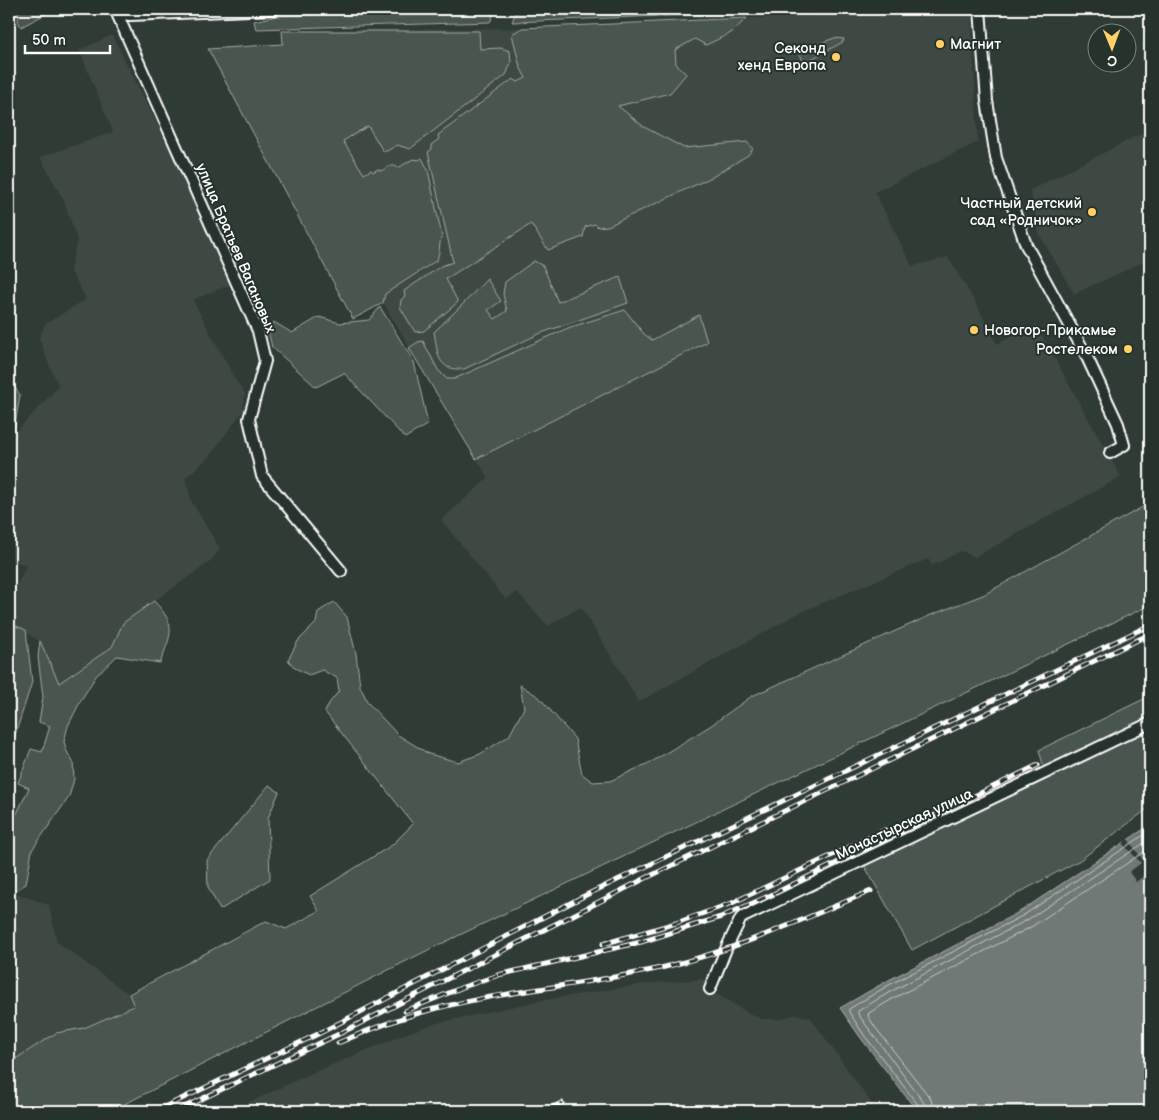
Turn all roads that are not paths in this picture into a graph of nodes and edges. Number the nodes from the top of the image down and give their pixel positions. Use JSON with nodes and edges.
{"nodes":[{"id":1,"x":274,"y":9,"type":"edge"},
{"id":2,"x":980,"y":9,"type":"edge"},
{"id":3,"x":116,"y":11,"type":"edge"},
{"id":4,"x":1110,"y":453,"type":"dead end"},
{"id":5,"x":341,"y":570,"type":"dead end"},
{"id":6,"x":1150,"y":724,"type":"edge"},
{"id":7,"x":710,"y":989,"type":"dead end"}],
"edges":[{"from":1,"to":3,"type":"street"},
{"from":2,"to":4,"type":"street"},
{"from":3,"to":5,"type":"street","name":"улица Братьев Вагановых"},
{"from":6,"to":7,"type":"street","name":"Монастырская улица"}]}
